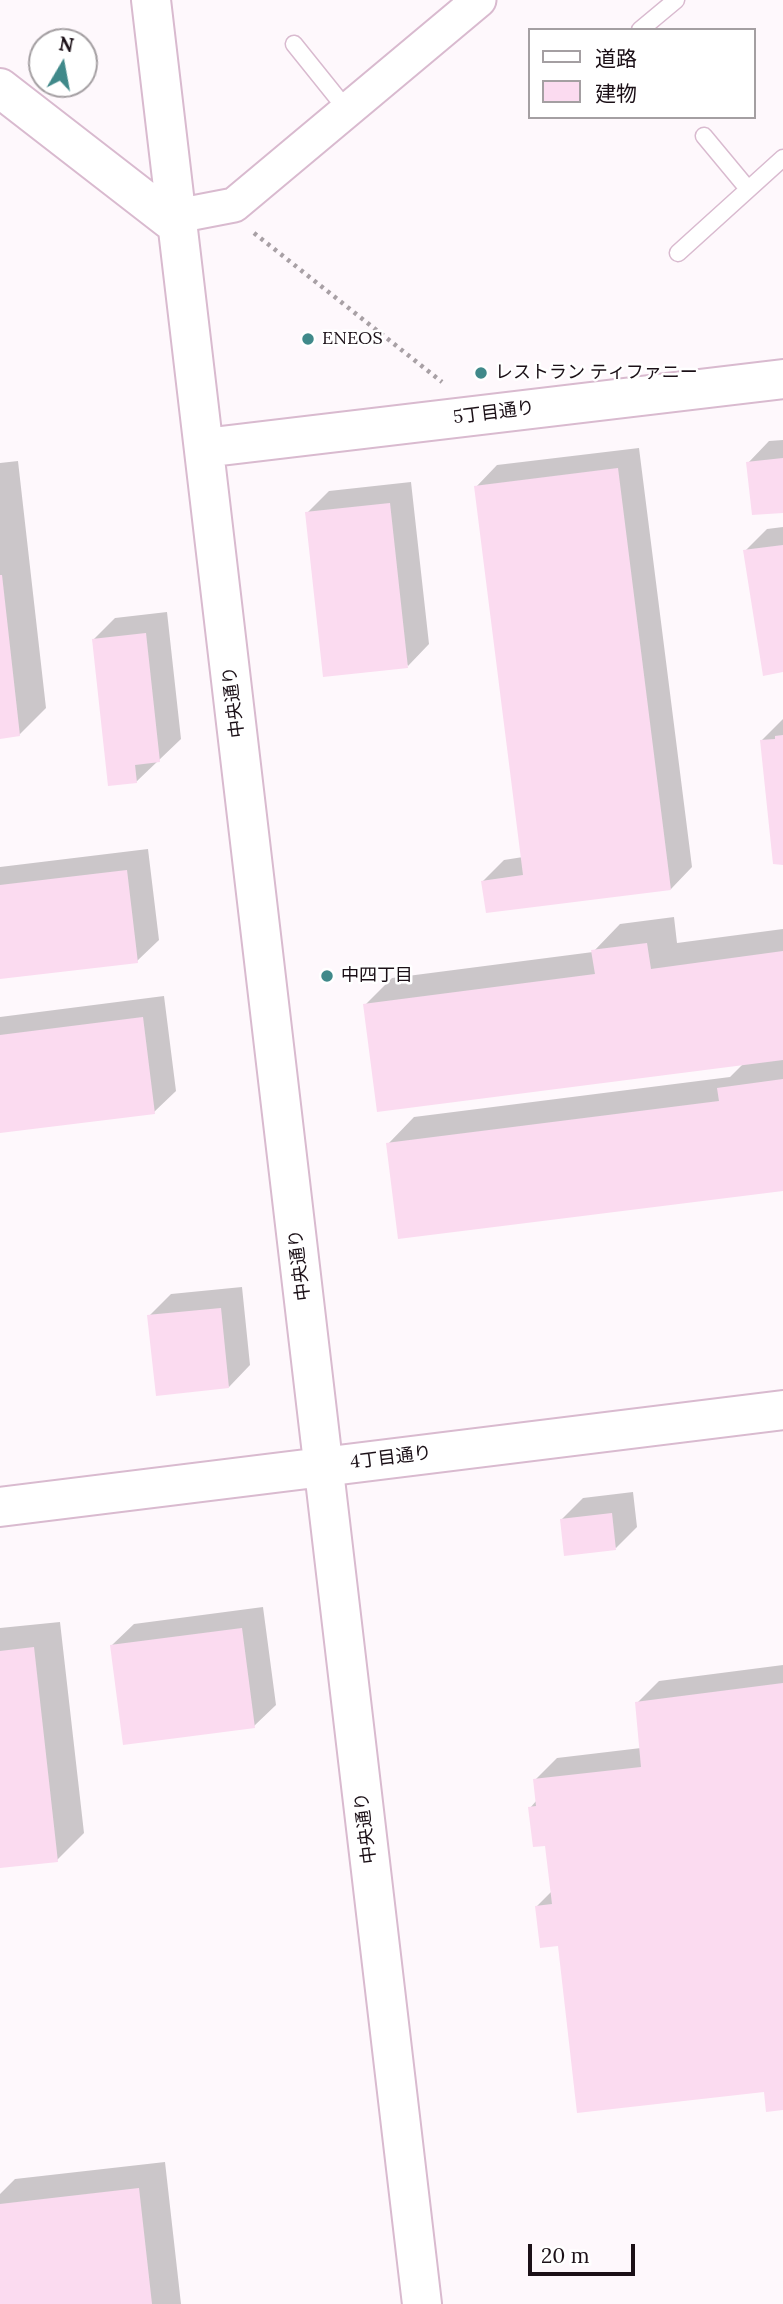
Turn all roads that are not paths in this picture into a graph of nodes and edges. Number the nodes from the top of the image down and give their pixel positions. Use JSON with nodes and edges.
{"nodes":[{"id":1,"x":151,"y":0,"type":"edge"},
{"id":2,"x":676,"y":0,"type":"edge"},
{"id":3,"x":464,"y":5,"type":"edge"},
{"id":4,"x":642,"y":28,"type":"edge"},
{"id":5,"x":294,"y":44,"type":"dead end"},
{"id":6,"x":0,"y":88,"type":"edge"},
{"id":7,"x":347,"y":110,"type":"junction"},
{"id":8,"x":704,"y":136,"type":"dead end"},
{"id":9,"x":783,"y":158,"type":"edge"},
{"id":10,"x":748,"y":189,"type":"junction"},
{"id":11,"x":177,"y":221,"type":"junction"},
{"id":12,"x":677,"y":253,"type":"dead end"},
{"id":13,"x":783,"y":379,"type":"edge"},
{"id":14,"x":204,"y":448,"type":"junction"},
{"id":15,"x":783,"y":1410,"type":"edge"},
{"id":16,"x":323,"y":1467,"type":"junction"},
{"id":17,"x":0,"y":1507,"type":"edge"},
{"id":18,"x":422,"y":2304,"type":"edge"}],
"edges":[{"from":1,"to":11,"type":"street","name":"中央通り"},
{"from":2,"to":4,"type":"lane"},
{"from":3,"to":7,"type":"street"},
{"from":5,"to":7,"type":"lane"},
{"from":6,"to":11,"type":"street"},
{"from":7,"to":11,"type":"street"},
{"from":8,"to":10,"type":"lane"},
{"from":9,"to":10,"type":"lane"},
{"from":10,"to":12,"type":"lane"},
{"from":11,"to":14,"type":"street","name":"中央通り"},
{"from":13,"to":14,"type":"street","name":"5丁目通り"},
{"from":14,"to":16,"type":"street","name":"中央通り"},
{"from":15,"to":16,"type":"street","name":"4丁目通り"},
{"from":16,"to":17,"type":"street","name":"4丁目通り"},
{"from":16,"to":18,"type":"street","name":"中央通り"}]}
